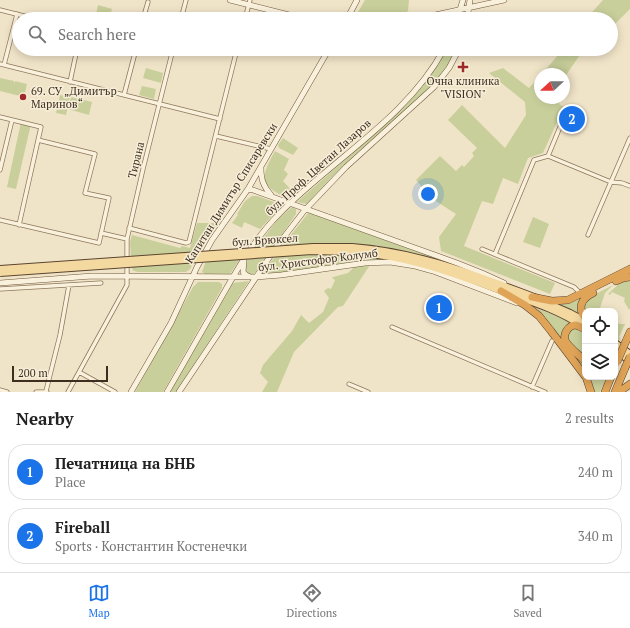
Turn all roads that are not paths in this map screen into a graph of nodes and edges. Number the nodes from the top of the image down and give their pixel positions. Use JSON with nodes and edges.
{"nodes":[{"id":1,"x":186,"y":0,"type":"edge"},
{"id":2,"x":230,"y":0,"type":"edge"},
{"id":3,"x":357,"y":0,"type":"edge"},
{"id":4,"x":462,"y":0,"type":"edge"},
{"id":5,"x":470,"y":0,"type":"edge"},
{"id":6,"x":504,"y":0,"type":"edge"},
{"id":7,"x":148,"y":2,"type":"dead end"},
{"id":8,"x":250,"y":2,"type":"edge"},
{"id":9,"x":469,"y":8,"type":"junction"},
{"id":10,"x":0,"y":10,"type":"edge"},
{"id":11,"x":460,"y":10,"type":"junction"},
{"id":12,"x":146,"y":12,"type":"edge"},
{"id":13,"x":183,"y":12,"type":"edge"},
{"id":14,"x":247,"y":12,"type":"edge"},
{"id":15,"x":282,"y":12,"type":"edge"},
{"id":16,"x":351,"y":12,"type":"edge"},
{"id":17,"x":450,"y":12,"type":"edge"},
{"id":18,"x":468,"y":12,"type":"edge"},
{"id":19,"x":12,"y":13,"type":"edge"},
{"id":20,"x":12,"y":31,"type":"edge"},
{"id":21,"x":76,"y":56,"type":"edge"},
{"id":22,"x":134,"y":56,"type":"edge"},
{"id":23,"x":171,"y":56,"type":"edge"},
{"id":24,"x":236,"y":56,"type":"edge"},
{"id":25,"x":326,"y":56,"type":"edge"},
{"id":26,"x":439,"y":56,"type":"edge"},
{"id":27,"x":455,"y":56,"type":"edge"},
{"id":28,"x":2,"y":65,"type":"edge"},
{"id":29,"x":70,"y":82,"type":"junction"},
{"id":30,"x":124,"y":95,"type":"junction"},
{"id":31,"x":159,"y":104,"type":"junction"},
{"id":32,"x":567,"y":110,"type":"dead end"},
{"id":33,"x":0,"y":117,"type":"edge"},
{"id":34,"x":220,"y":119,"type":"junction"},
{"id":35,"x":12,"y":120,"type":"junction"},
{"id":36,"x":216,"y":136,"type":"junction"},
{"id":37,"x":630,"y":138,"type":"edge"},
{"id":38,"x":38,"y":140,"type":"junction"},
{"id":39,"x":271,"y":149,"type":"junction"},
{"id":40,"x":548,"y":156,"type":"junction"},
{"id":41,"x":261,"y":167,"type":"junction"},
{"id":42,"x":0,"y":170,"type":"edge"},
{"id":43,"x":611,"y":182,"type":"junction"},
{"id":44,"x":630,"y":186,"type":"edge"},
{"id":45,"x":248,"y":189,"type":"junction"},
{"id":46,"x":319,"y":195,"type":"junction"},
{"id":47,"x":273,"y":197,"type":"junction"},
{"id":48,"x":292,"y":204,"type":"junction"},
{"id":49,"x":307,"y":208,"type":"junction"},
{"id":50,"x":325,"y":214,"type":"junction"},
{"id":51,"x":0,"y":220,"type":"edge"},
{"id":52,"x":19,"y":225,"type":"junction"},
{"id":53,"x":129,"y":228,"type":"junction"},
{"id":54,"x":290,"y":228,"type":"junction"},
{"id":55,"x":101,"y":233,"type":"junction"},
{"id":56,"x":588,"y":235,"type":"dead end"},
{"id":57,"x":127,"y":239,"type":"junction"},
{"id":58,"x":351,"y":249,"type":"junction"},
{"id":59,"x":482,"y":249,"type":"dead end"},
{"id":60,"x":494,"y":254,"type":"junction"},
{"id":61,"x":244,"y":258,"type":"junction"},
{"id":62,"x":0,"y":269,"type":"edge"},
{"id":63,"x":630,"y":269,"type":"edge"},
{"id":64,"x":433,"y":271,"type":"junction"},
{"id":65,"x":0,"y":273,"type":"edge"},
{"id":66,"x":630,"y":273,"type":"edge"},
{"id":67,"x":127,"y":276,"type":"junction"},
{"id":68,"x":192,"y":277,"type":"junction"},
{"id":69,"x":253,"y":277,"type":"junction"},
{"id":70,"x":630,"y":277,"type":"edge"},
{"id":71,"x":218,"y":278,"type":"junction"},
{"id":72,"x":233,"y":278,"type":"junction"},
{"id":73,"x":621,"y":278,"type":"junction"},
{"id":74,"x":470,"y":280,"type":"junction"},
{"id":75,"x":0,"y":282,"type":"edge"},
{"id":76,"x":101,"y":283,"type":"dead end"},
{"id":77,"x":69,"y":285,"type":"junction"},
{"id":78,"x":0,"y":289,"type":"edge"},
{"id":79,"x":225,"y":290,"type":"junction"},
{"id":80,"x":501,"y":291,"type":"junction"},
{"id":81,"x":581,"y":294,"type":"junction"},
{"id":82,"x":528,"y":295,"type":"junction"},
{"id":83,"x":534,"y":312,"type":"junction"},
{"id":84,"x":582,"y":313,"type":"edge"},
{"id":85,"x":582,"y":319,"type":"edge"},
{"id":86,"x":582,"y":326,"type":"edge"},
{"id":87,"x":392,"y":327,"type":"dead end"},
{"id":88,"x":582,"y":327,"type":"edge"},
{"id":89,"x":630,"y":332,"type":"edge"},
{"id":90,"x":552,"y":341,"type":"dead end"},
{"id":91,"x":616,"y":344,"type":"edge"},
{"id":92,"x":618,"y":352,"type":"edge"},
{"id":93,"x":629,"y":354,"type":"edge"},
{"id":94,"x":582,"y":358,"type":"edge"},
{"id":95,"x":618,"y":359,"type":"edge"},
{"id":96,"x":630,"y":361,"type":"edge"},
{"id":97,"x":79,"y":372,"type":"junction"},
{"id":98,"x":582,"y":373,"type":"edge"},
{"id":99,"x":586,"y":380,"type":"edge"},
{"id":100,"x":587,"y":380,"type":"edge"},
{"id":101,"x":610,"y":380,"type":"edge"},
{"id":102,"x":349,"y":384,"type":"dead end"},
{"id":103,"x":630,"y":384,"type":"edge"},
{"id":104,"x":532,"y":386,"type":"junction"},
{"id":105,"x":0,"y":390,"type":"edge"},
{"id":106,"x":7,"y":392,"type":"edge"},
{"id":107,"x":36,"y":392,"type":"edge"},
{"id":108,"x":47,"y":392,"type":"edge"},
{"id":109,"x":68,"y":392,"type":"edge"},
{"id":110,"x":116,"y":392,"type":"edge"},
{"id":111,"x":131,"y":392,"type":"edge"},
{"id":112,"x":167,"y":392,"type":"edge"},
{"id":113,"x":179,"y":392,"type":"edge"},
{"id":114,"x":368,"y":392,"type":"edge"},
{"id":115,"x":545,"y":392,"type":"edge"},
{"id":116,"x":587,"y":392,"type":"edge"},
{"id":117,"x":591,"y":392,"type":"edge"},
{"id":118,"x":605,"y":392,"type":"edge"},
{"id":119,"x":615,"y":392,"type":"edge"},
{"id":120,"x":619,"y":392,"type":"edge"}],
"edges":[{"from":1,"to":13,"type":"street"},
{"from":2,"to":8,"type":"main road"},
{"from":3,"to":16,"type":"main road"},
{"from":4,"to":11,"type":"main road"},
{"from":5,"to":9,"type":"main road"},
{"from":6,"to":9,"type":"main road"},
{"from":7,"to":12,"type":"street"},
{"from":8,"to":14,"type":"street"},
{"from":8,"to":15,"type":"main road"},
{"from":9,"to":11,"type":"main road"},
{"from":9,"to":18,"type":"main road"},
{"from":10,"to":19,"type":"street"},
{"from":11,"to":17,"type":"main road"},
{"from":20,"to":28,"type":"street"},
{"from":21,"to":29,"type":"street"},
{"from":22,"to":30,"type":"street"},
{"from":23,"to":31,"type":"street","name":"Тирана"},
{"from":24,"to":34,"type":"street"},
{"from":25,"to":39,"type":"main road","name":"Капитан Димитър Списаревски"},
{"from":26,"to":48,"type":"main road","name":"бул. Проф. Цветан Лазаров"},
{"from":27,"to":46,"type":"main road","name":"бул. Проф. Цветан Лазаров"},
{"from":28,"to":29,"type":"street"},
{"from":29,"to":30,"type":"street"},
{"from":30,"to":31,"type":"street"},
{"from":31,"to":34,"type":"street"},
{"from":31,"to":53,"type":"street","name":"Тирана"},
{"from":32,"to":40,"type":"street"},
{"from":33,"to":35,"type":"street"},
{"from":34,"to":36,"type":"street"},
{"from":35,"to":38,"type":"street"},
{"from":35,"to":42,"type":"street"},
{"from":36,"to":39,"type":"street"},
{"from":36,"to":53,"type":"street"},
{"from":37,"to":43,"type":"street"},
{"from":38,"to":52,"type":"street"},
{"from":38,"to":55,"type":"street"},
{"from":39,"to":41,"type":"main road","name":"Капитан Димитър Списаревски"},
{"from":40,"to":43,"type":"street"},
{"from":40,"to":60,"type":"street"},
{"from":41,"to":45,"type":"main road","name":"Капитан Димитър Списаревски"},
{"from":41,"to":47,"type":"main road"},
{"from":43,"to":44,"type":"street"},
{"from":43,"to":56,"type":"street"},
{"from":45,"to":47,"type":"main road","name":"бул. Христофор Колумб"},
{"from":45,"to":68,"type":"main road","name":"Капитан Димитър Списаревски"},
{"from":46,"to":49,"type":"main road","name":"бул. Проф. Цветан Лазаров"},
{"from":46,"to":50,"type":"main road"},
{"from":47,"to":48,"type":"main road","name":"бул. Христофор Колумб"},
{"from":48,"to":49,"type":"main road","name":"бул. Христофор Колумб"},
{"from":48,"to":54,"type":"main road"},
{"from":48,"to":61,"type":"main road","name":"бул. Проф. Цветан Лазаров"},
{"from":49,"to":50,"type":"main road","name":"бул. Христофор Колумб"},
{"from":49,"to":54,"type":"main road","name":"бул. Проф. Цветан Лазаров"},
{"from":50,"to":82,"type":"main road","name":"бул. Христофор Колумб"},
{"from":51,"to":52,"type":"street"},
{"from":52,"to":55,"type":"street"},
{"from":53,"to":57,"type":"street","name":"Тирана"},
{"from":54,"to":69,"type":"main road","name":"бул. Проф. Цветан Лазаров"},
{"from":55,"to":57,"type":"street"},
{"from":57,"to":67,"type":"street","name":"Тирана"},
{"from":58,"to":62,"type":"main road","name":"бул. Брюксел","bridge":true},
{"from":58,"to":65,"type":"main road","name":"бул. Брюксел","bridge":true},
{"from":58,"to":74,"type":"main road","name":"бул. Брюксел"},
{"from":58,"to":82,"type":"main road","name":"бул. Брюксел"},
{"from":59,"to":60,"type":"street"},
{"from":60,"to":81,"type":"street"},
{"from":61,"to":69,"type":"main road"},
{"from":61,"to":72,"type":"main road","name":"бул. Проф. Цветан Лазаров"},
{"from":63,"to":81,"type":"highway"},
{"from":64,"to":69,"type":"main road","name":"бул. Христофор Колумб"},
{"from":64,"to":74,"type":"main road"},
{"from":64,"to":83,"type":"main road","name":"бул. Христофор Колумб"},
{"from":66,"to":73,"type":"street"},
{"from":67,"to":68,"type":"main road","name":"бул. Христофор Колумб"},
{"from":67,"to":75,"type":"main road","name":"бул. Христофор Колумб"},
{"from":67,"to":97,"type":"street","name":"Тирана"},
{"from":68,"to":71,"type":"main road","name":"бул. Христофор Колумб"},
{"from":68,"to":111,"type":"main road","name":"Капитан Димитър Списаревски"},
{"from":69,"to":72,"type":"main road","name":"бул. Христофор Колумб"},
{"from":69,"to":113,"type":"main road","name":"бул. Проф. Цветан Лазаров"},
{"from":70,"to":73,"type":"highway"},
{"from":71,"to":72,"type":"main road","name":"бул. Христофор Колумб"},
{"from":71,"to":79,"type":"main road"},
{"from":72,"to":79,"type":"main road","name":"бул. Проф. Цветан Лазаров"},
{"from":73,"to":84,"type":"highway"},
{"from":74,"to":80,"type":"main road"},
{"from":76,"to":77,"type":"street"},
{"from":77,"to":78,"type":"street"},
{"from":77,"to":108,"type":"street"},
{"from":79,"to":112,"type":"main road","name":"бул. Проф. Цветан Лазаров"},
{"from":80,"to":83,"type":"highway"},
{"from":80,"to":86,"type":"main road"},
{"from":81,"to":82,"type":"highway"},
{"from":82,"to":85,"type":"main road","name":"бул. Христофор Колумб"},
{"from":83,"to":98,"type":"highway"},
{"from":87,"to":104,"type":"street"},
{"from":88,"to":94,"type":"highway"},
{"from":89,"to":95,"type":"highway","bridge":true},
{"from":90,"to":104,"type":"street"},
{"from":91,"to":93,"type":"main road"},
{"from":92,"to":96,"type":"main road"},
{"from":93,"to":119,"type":"highway","bridge":true},
{"from":97,"to":109,"type":"street","name":"Тирана"},
{"from":97,"to":110,"type":"street"},
{"from":99,"to":116,"type":"street"},
{"from":100,"to":117,"type":"highway"},
{"from":101,"to":118,"type":"highway"},
{"from":102,"to":114,"type":"street"},
{"from":103,"to":120,"type":"highway"},
{"from":104,"to":115,"type":"street"},
{"from":105,"to":106,"type":"street"},
{"from":107,"to":108,"type":"street"}]}
